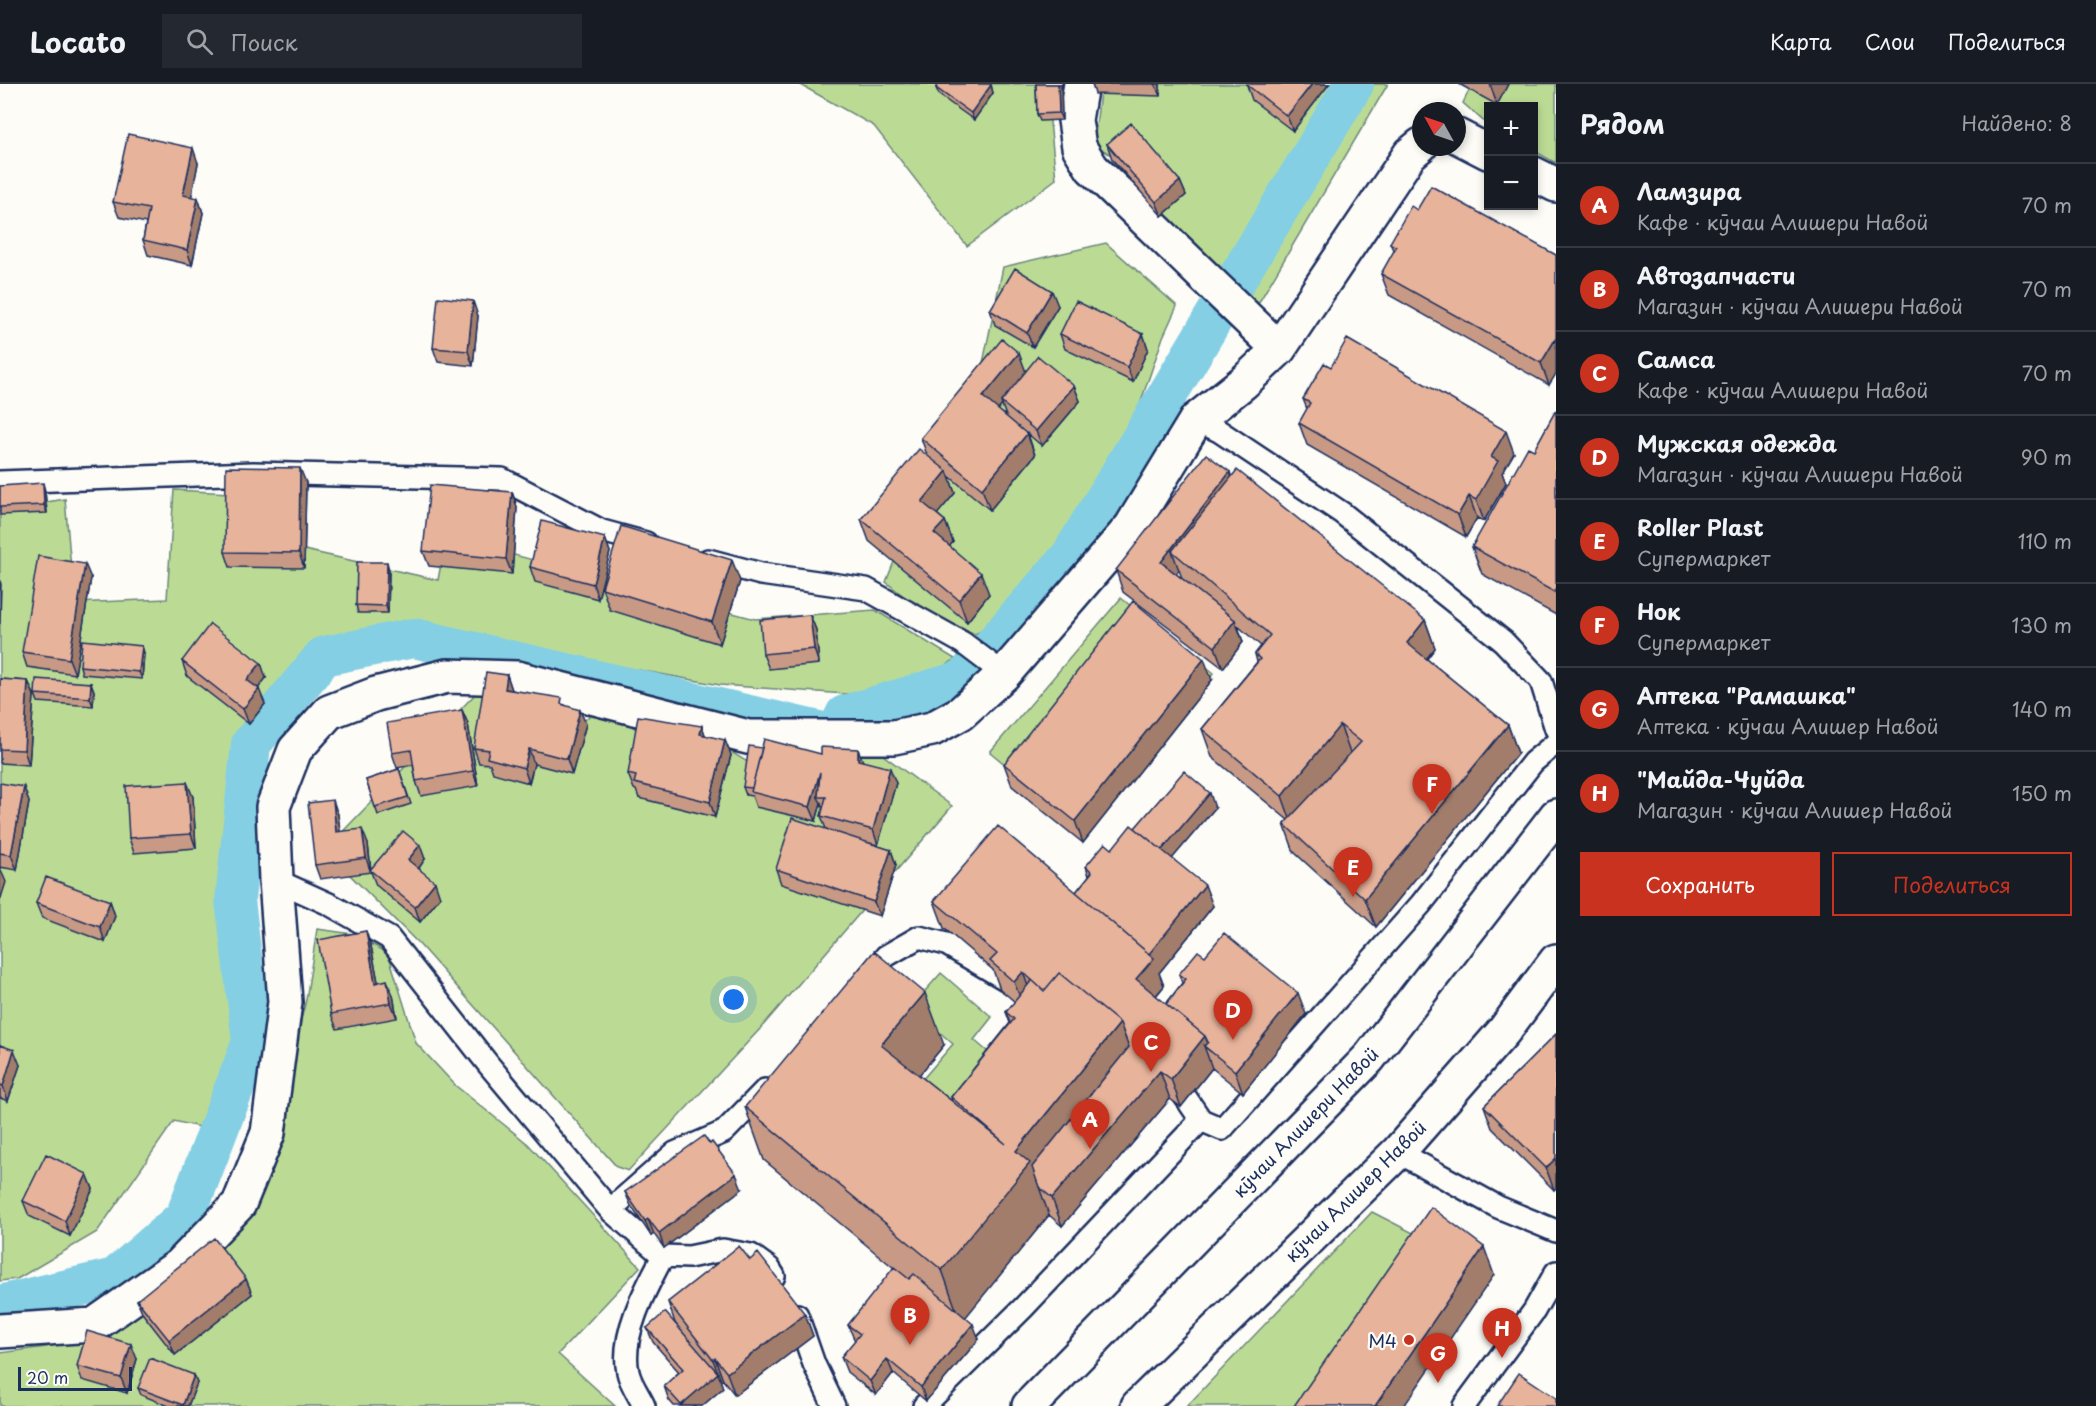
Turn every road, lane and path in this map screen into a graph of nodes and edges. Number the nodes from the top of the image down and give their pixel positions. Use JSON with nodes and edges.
{"nodes":[{"id":1,"x":1081,"y":84,"type":"edge"},
{"id":2,"x":1466,"y":141,"type":"edge"},
{"id":3,"x":1484,"y":150,"type":"edge"},
{"id":4,"x":1412,"y":152,"type":"edge"},
{"id":5,"x":1538,"y":176,"type":"edge"},
{"id":6,"x":1556,"y":185,"type":"edge"},
{"id":7,"x":1279,"y":349,"type":"junction"},
{"id":8,"x":1196,"y":420,"type":"junction"},
{"id":9,"x":0,"y":482,"type":"edge"},
{"id":10,"x":670,"y":550,"type":"edge"},
{"id":11,"x":693,"y":556,"type":"edge"},
{"id":12,"x":996,"y":668,"type":"junction"},
{"id":13,"x":1556,"y":729,"type":"edge"},
{"id":14,"x":1556,"y":743,"type":"edge"},
{"id":15,"x":1556,"y":816,"type":"edge"},
{"id":16,"x":276,"y":880,"type":"junction"},
{"id":17,"x":1556,"y":961,"type":"edge"},
{"id":18,"x":1031,"y":994,"type":"edge"},
{"id":19,"x":849,"y":999,"type":"edge"},
{"id":20,"x":1159,"y":1058,"type":"edge"},
{"id":21,"x":780,"y":1075,"type":"edge"},
{"id":22,"x":1201,"y":1120,"type":"junction"},
{"id":23,"x":1398,"y":1152,"type":"junction"},
{"id":24,"x":610,"y":1210,"type":"junction"},
{"id":25,"x":1556,"y":1231,"type":"edge"},
{"id":26,"x":663,"y":1256,"type":"junction"},
{"id":27,"x":1556,"y":1272,"type":"edge"},
{"id":28,"x":0,"y":1331,"type":"edge"},
{"id":29,"x":644,"y":1406,"type":"edge"},
{"id":30,"x":834,"y":1406,"type":"edge"},
{"id":31,"x":924,"y":1406,"type":"edge"},
{"id":32,"x":1029,"y":1406,"type":"edge"},
{"id":33,"x":1138,"y":1406,"type":"edge"},
{"id":34,"x":1464,"y":1406,"type":"edge"}],
"edges":[{"from":1,"to":7,"type":"street"},
{"from":2,"to":3,"type":"street"},
{"from":4,"to":7,"type":"street"},
{"from":5,"to":6,"type":"street"},
{"from":7,"to":8,"type":"street"},
{"from":8,"to":12,"type":"street"},
{"from":8,"to":13,"type":"lane"},
{"from":9,"to":10,"type":"lane"},
{"from":11,"to":12,"type":"lane"},
{"from":12,"to":16,"type":"street"},
{"from":14,"to":22,"type":"lane"},
{"from":15,"to":32,"type":"street","name":"кӯчаи Алишери Навоӣ"},
{"from":16,"to":24,"type":"lane"},
{"from":16,"to":28,"type":"street"},
{"from":17,"to":23,"type":"street","name":"кӯчаи Алишер Навоӣ"},
{"from":18,"to":19,"type":"lane"},
{"from":20,"to":22,"type":"lane"},
{"from":21,"to":24,"type":"lane"},
{"from":22,"to":31,"type":"lane"},
{"from":23,"to":25,"type":"lane"},
{"from":23,"to":33,"type":"street","name":"кӯчаи Алишер Навоӣ"},
{"from":24,"to":26,"type":"lane"},
{"from":26,"to":29,"type":"lane"},
{"from":26,"to":30,"type":"lane"},
{"from":27,"to":34,"type":"lane"}]}
